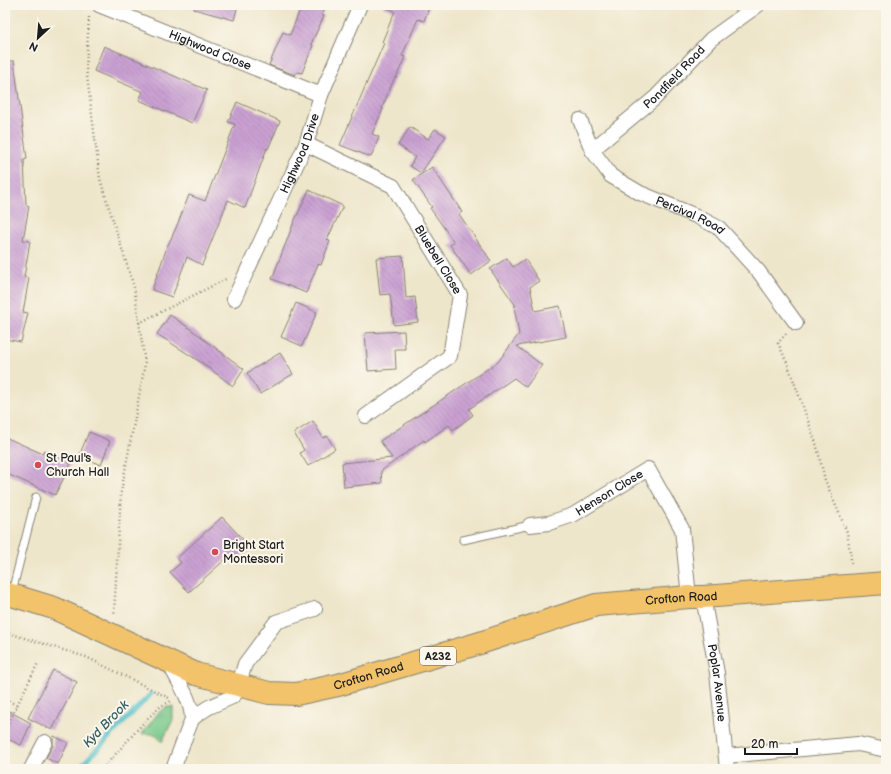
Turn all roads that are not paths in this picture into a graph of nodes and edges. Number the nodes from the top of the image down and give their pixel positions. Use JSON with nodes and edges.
{"nodes":[{"id":1,"x":360,"y":5,"type":"edge"},
{"id":2,"x":758,"y":5,"type":"edge"},
{"id":3,"x":95,"y":9,"type":"edge"},
{"id":4,"x":321,"y":96,"type":"junction"},
{"id":5,"x":580,"y":120,"type":"dead end"},
{"id":6,"x":306,"y":144,"type":"junction"},
{"id":7,"x":592,"y":150,"type":"junction"},
{"id":8,"x":234,"y":299,"type":"dead end"},
{"id":9,"x":796,"y":323,"type":"road end"},
{"id":10,"x":366,"y":416,"type":"dead end"},
{"id":11,"x":36,"y":497,"type":"dead end"},
{"id":12,"x":530,"y":525,"type":"joint"},
{"id":13,"x":463,"y":540,"type":"dead end"},
{"id":14,"x":886,"y":583,"type":"edge"},
{"id":15,"x":8,"y":594,"type":"edge"},
{"id":16,"x":696,"y":597,"type":"junction"},
{"id":17,"x":315,"y":609,"type":"dead end"},
{"id":18,"x":168,"y":661,"type":"junction"},
{"id":19,"x":239,"y":686,"type":"junction"},
{"id":20,"x":192,"y":719,"type":"junction"},
{"id":21,"x":44,"y":742,"type":"dead end"},
{"id":22,"x":886,"y":750,"type":"edge"},
{"id":23,"x":726,"y":762,"type":"edge"},
{"id":24,"x":31,"y":769,"type":"edge"},
{"id":25,"x":173,"y":769,"type":"edge"}],
"edges":[{"from":1,"to":4,"type":"street","name":"Highwood Drive"},
{"from":2,"to":7,"type":"street","name":"Pondfield Road"},
{"from":3,"to":4,"type":"street","name":"Highwood Close"},
{"from":4,"to":6,"type":"street","name":"Highwood Drive"},
{"from":5,"to":7,"type":"street","name":"Percival Road"},
{"from":6,"to":8,"type":"street","name":"Highwood Drive"},
{"from":6,"to":10,"type":"street","name":"Bluebell Close"},
{"from":7,"to":9,"type":"street","name":"Percival Road"},
{"from":11,"to":15,"type":"lane"},
{"from":12,"to":13,"type":"lane"},
{"from":12,"to":16,"type":"street","name":"Henson Close"},
{"from":14,"to":16,"type":"main road","name":"Crofton Road","number":"A232"},
{"from":15,"to":18,"type":"main road","name":"Crofton Road","number":"A232"},
{"from":16,"to":19,"type":"main road","name":"Crofton Road","number":"A232"},
{"from":16,"to":23,"type":"street","name":"Poplar Avenue"},
{"from":17,"to":19,"type":"street"},
{"from":18,"to":19,"type":"main road","name":"Crofton Road","number":"A232"},
{"from":18,"to":20,"type":"street"},
{"from":19,"to":20,"type":"street"},
{"from":20,"to":25,"type":"street"},
{"from":21,"to":24,"type":"street"},
{"from":22,"to":23,"type":"street"}]}
